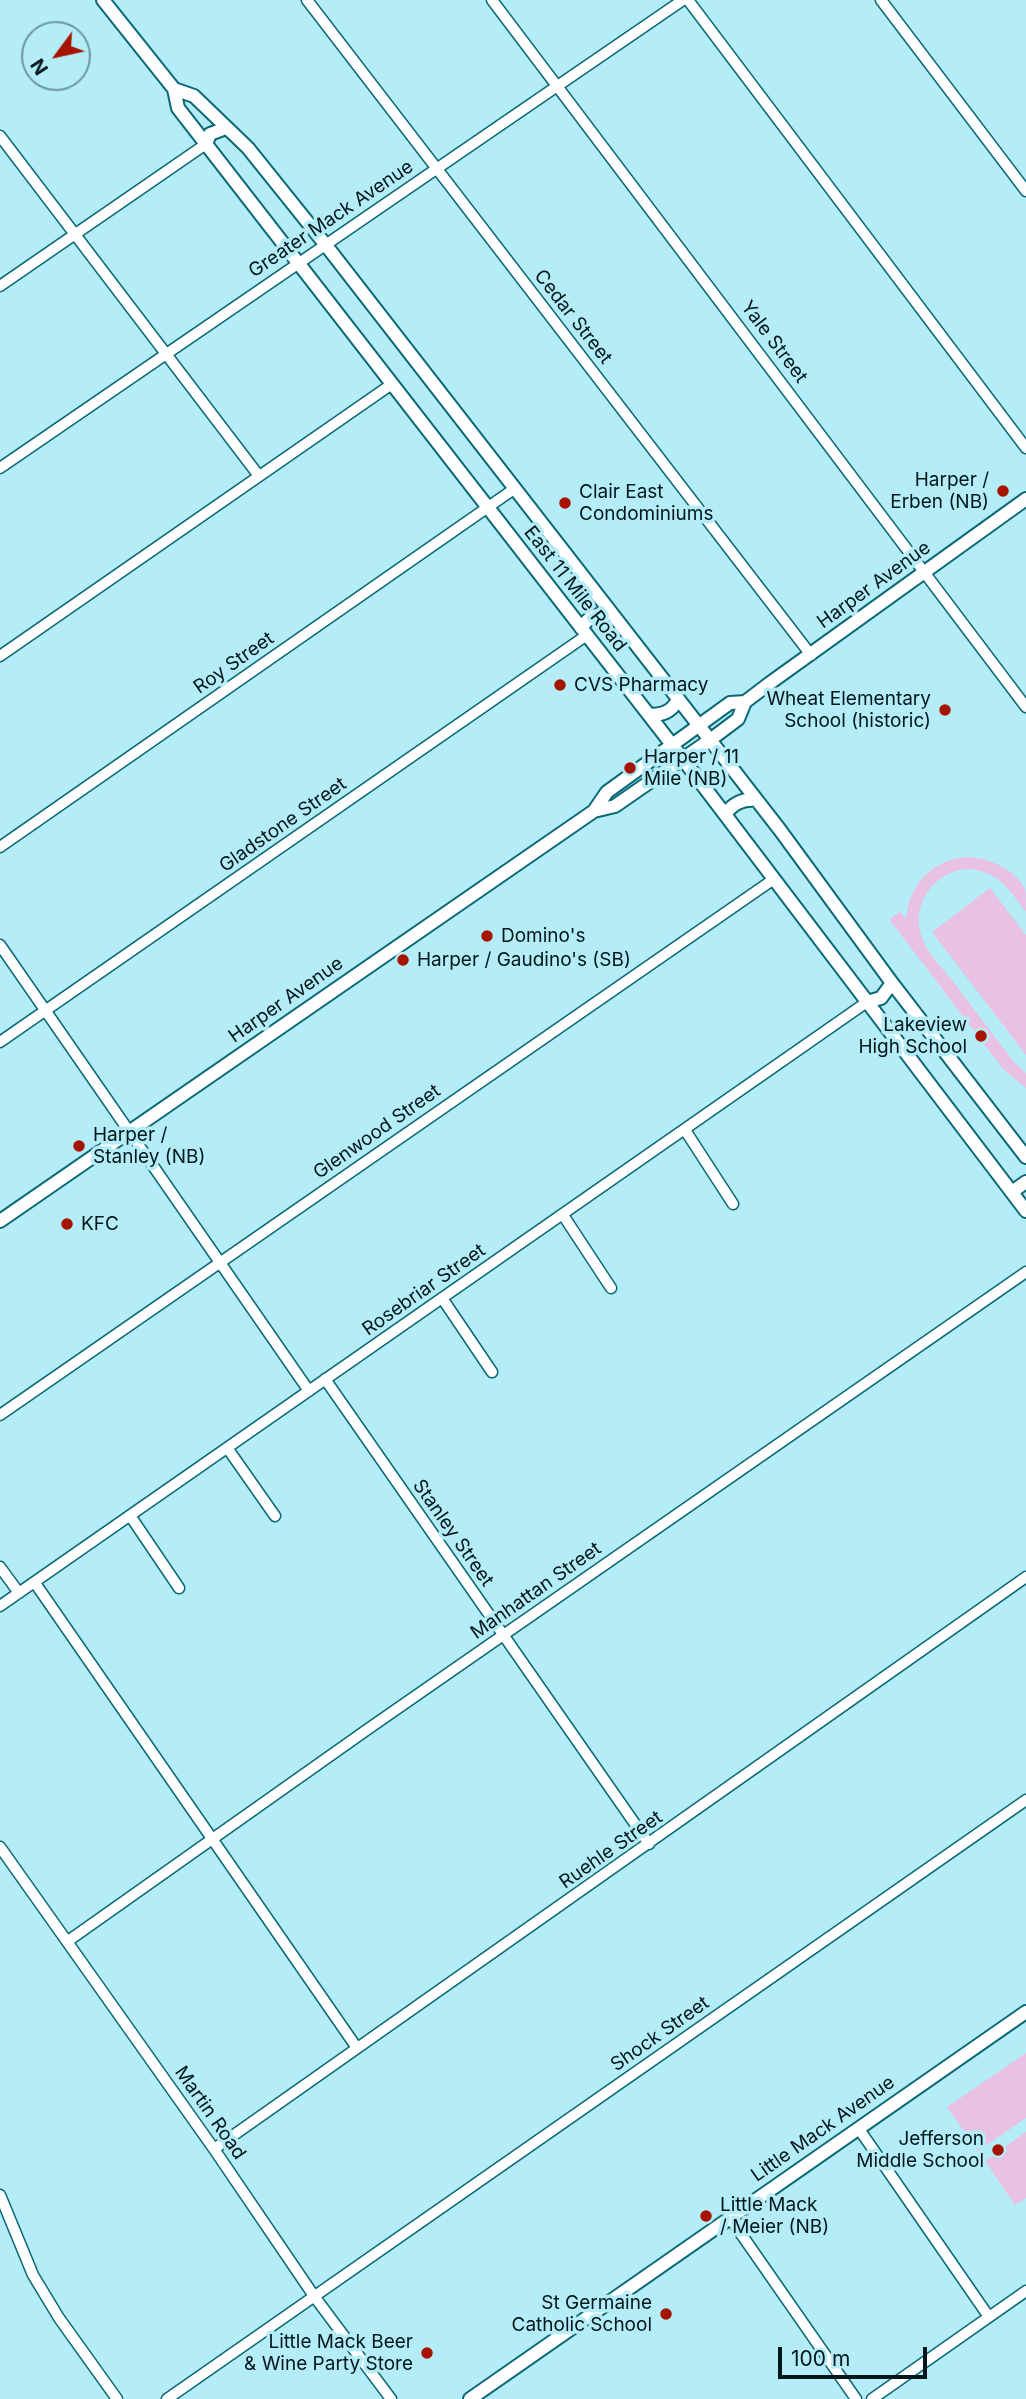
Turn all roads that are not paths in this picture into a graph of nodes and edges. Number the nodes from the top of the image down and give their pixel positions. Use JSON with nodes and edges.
{"nodes":[{"id":1,"x":103,"y":0,"type":"edge"},
{"id":2,"x":307,"y":0,"type":"edge"},
{"id":3,"x":492,"y":0,"type":"edge"},
{"id":4,"x":686,"y":0,"type":"edge"},
{"id":5,"x":881,"y":0,"type":"edge"},
{"id":6,"x":558,"y":88,"type":"junction"},
{"id":7,"x":174,"y":89,"type":"junction"},
{"id":8,"x":226,"y":128,"type":"junction"},
{"id":9,"x":0,"y":136,"type":"edge"},
{"id":10,"x":206,"y":144,"type":"junction"},
{"id":11,"x":437,"y":169,"type":"junction"},
{"id":12,"x":1026,"y":191,"type":"edge"},
{"id":13,"x":75,"y":235,"type":"junction"},
{"id":14,"x":325,"y":244,"type":"junction"},
{"id":15,"x":298,"y":262,"type":"junction"},
{"id":16,"x":0,"y":286,"type":"edge"},
{"id":17,"x":166,"y":353,"type":"junction"},
{"id":18,"x":393,"y":384,"type":"junction"},
{"id":19,"x":1026,"y":448,"type":"edge"},
{"id":20,"x":0,"y":468,"type":"edge"},
{"id":21,"x":259,"y":476,"type":"junction"},
{"id":22,"x":514,"y":489,"type":"junction"},
{"id":23,"x":1026,"y":499,"type":"edge"},
{"id":24,"x":489,"y":508,"type":"junction"},
{"id":25,"x":925,"y":571,"type":"junction"},
{"id":26,"x":612,"y":614,"type":"junction"},
{"id":27,"x":584,"y":632,"type":"junction"},
{"id":28,"x":811,"y":654,"type":"junction"},
{"id":29,"x":0,"y":656,"type":"edge"},
{"id":30,"x":678,"y":699,"type":"junction"},
{"id":31,"x":745,"y":702,"type":"junction"},
{"id":32,"x":1026,"y":707,"type":"edge"},
{"id":33,"x":649,"y":715,"type":"junction"},
{"id":34,"x":699,"y":726,"type":"junction"},
{"id":35,"x":710,"y":740,"type":"junction"},
{"id":36,"x":673,"y":746,"type":"junction"},
{"id":37,"x":683,"y":759,"type":"junction"},
{"id":38,"x":756,"y":800,"type":"junction"},
{"id":39,"x":594,"y":811,"type":"junction"},
{"id":40,"x":725,"y":814,"type":"junction"},
{"id":41,"x":0,"y":848,"type":"edge"},
{"id":42,"x":774,"y":879,"type":"junction"},
{"id":43,"x":0,"y":945,"type":"edge"},
{"id":44,"x":892,"y":983,"type":"junction"},
{"id":45,"x":867,"y":1002,"type":"junction"},
{"id":46,"x":45,"y":1011,"type":"junction"},
{"id":47,"x":0,"y":1042,"type":"edge"},
{"id":48,"x":685,"y":1130,"type":"junction"},
{"id":49,"x":129,"y":1132,"type":"junction"},
{"id":50,"x":1026,"y":1157,"type":"edge"},
{"id":51,"x":1026,"y":1182,"type":"edge"},
{"id":52,"x":1012,"y":1192,"type":"junction"},
{"id":53,"x":733,"y":1204,"type":"dead end"},
{"id":54,"x":1026,"y":1211,"type":"edge"},
{"id":55,"x":563,"y":1215,"type":"junction"},
{"id":56,"x":0,"y":1221,"type":"edge"},
{"id":57,"x":219,"y":1263,"type":"junction"},
{"id":58,"x":1026,"y":1272,"type":"edge"},
{"id":59,"x":611,"y":1288,"type":"dead end"},
{"id":60,"x":442,"y":1298,"type":"junction"},
{"id":61,"x":492,"y":1372,"type":"dead end"},
{"id":62,"x":325,"y":1380,"type":"junction"},
{"id":63,"x":309,"y":1391,"type":"junction"},
{"id":64,"x":0,"y":1415,"type":"edge"},
{"id":65,"x":228,"y":1449,"type":"junction"},
{"id":66,"x":275,"y":1516,"type":"dead end"},
{"id":67,"x":131,"y":1517,"type":"junction"},
{"id":68,"x":0,"y":1567,"type":"edge"},
{"id":69,"x":1026,"y":1577,"type":"edge"},
{"id":70,"x":35,"y":1583,"type":"junction"},
{"id":71,"x":179,"y":1588,"type":"dead end"},
{"id":72,"x":19,"y":1593,"type":"junction"},
{"id":73,"x":0,"y":1606,"type":"edge"},
{"id":74,"x":502,"y":1635,"type":"junction"},
{"id":75,"x":1026,"y":1800,"type":"edge"},
{"id":76,"x":212,"y":1838,"type":"junction"},
{"id":77,"x":649,"y":1844,"type":"junction"},
{"id":78,"x":0,"y":1847,"type":"edge"},
{"id":79,"x":68,"y":1941,"type":"junction"},
{"id":80,"x":1026,"y":2012,"type":"edge"},
{"id":81,"x":357,"y":2048,"type":"junction"},
{"id":82,"x":859,"y":2129,"type":"junction"},
{"id":83,"x":215,"y":2150,"type":"junction"},
{"id":84,"x":0,"y":2195,"type":"edge"},
{"id":85,"x":730,"y":2218,"type":"junction"},
{"id":86,"x":1026,"y":2291,"type":"edge"},
{"id":87,"x":314,"y":2296,"type":"junction"},
{"id":88,"x":989,"y":2317,"type":"junction"},
{"id":89,"x":117,"y":2399,"type":"edge"},
{"id":90,"x":167,"y":2399,"type":"edge"},
{"id":91,"x":391,"y":2399,"type":"edge"},
{"id":92,"x":470,"y":2399,"type":"edge"},
{"id":93,"x":856,"y":2399,"type":"edge"},
{"id":94,"x":872,"y":2399,"type":"edge"}],
"edges":[{"from":1,"to":7,"type":"main road","name":"East 11 Mile Road"},
{"from":2,"to":11,"type":"street","name":"Cedar Street"},
{"from":3,"to":6,"type":"street","name":"Yale Street"},
{"from":4,"to":6,"type":"street","name":"Greater Mack Avenue"},
{"from":4,"to":19,"type":"street"},
{"from":5,"to":12,"type":"street"},
{"from":6,"to":11,"type":"street","name":"Greater Mack Avenue"},
{"from":6,"to":25,"type":"street","name":"Yale Street"},
{"from":7,"to":8,"type":"main road","name":"East 11 Mile Road"},
{"from":7,"to":10,"type":"main road","name":"East 11 Mile Road"},
{"from":8,"to":10,"type":"main road"},
{"from":8,"to":14,"type":"main road","name":"East 11 Mile Road"},
{"from":9,"to":13,"type":"street"},
{"from":10,"to":13,"type":"street"},
{"from":10,"to":15,"type":"main road","name":"East 11 Mile Road"},
{"from":11,"to":14,"type":"street","name":"Greater Mack Avenue"},
{"from":11,"to":28,"type":"street","name":"Cedar Street"},
{"from":13,"to":16,"type":"street"},
{"from":13,"to":17,"type":"street"},
{"from":14,"to":15,"type":"street","name":"Greater Mack Avenue"},
{"from":14,"to":22,"type":"main road","name":"East 11 Mile Road"},
{"from":15,"to":17,"type":"street","name":"Greater Mack Avenue"},
{"from":15,"to":18,"type":"main road","name":"East 11 Mile Road"},
{"from":17,"to":20,"type":"street","name":"Greater Mack Avenue"},
{"from":17,"to":21,"type":"street"},
{"from":18,"to":21,"type":"street"},
{"from":18,"to":24,"type":"main road","name":"East 11 Mile Road"},
{"from":21,"to":29,"type":"street"},
{"from":22,"to":24,"type":"street"},
{"from":22,"to":26,"type":"main road","name":"East 11 Mile Road"},
{"from":23,"to":25,"type":"main road","name":"Harper Avenue"},
{"from":24,"to":27,"type":"main road","name":"East 11 Mile Road"},
{"from":24,"to":41,"type":"street","name":"Roy Street"},
{"from":25,"to":28,"type":"main road","name":"Harper Avenue"},
{"from":25,"to":32,"type":"street","name":"Yale Street"},
{"from":26,"to":27,"type":"main road"},
{"from":26,"to":30,"type":"main road","name":"East 11 Mile Road"},
{"from":27,"to":33,"type":"main road","name":"East 11 Mile Road"},
{"from":27,"to":46,"type":"street","name":"Gladstone Street"},
{"from":28,"to":31,"type":"main road","name":"Harper Avenue"},
{"from":30,"to":33,"type":"main road"},
{"from":30,"to":34,"type":"main road","name":"East 11 Mile Road"},
{"from":31,"to":34,"type":"main road","name":"Harper Avenue"},
{"from":31,"to":35,"type":"main road","name":"Harper Avenue"},
{"from":33,"to":36,"type":"main road","name":"East 11 Mile Road"},
{"from":34,"to":35,"type":"main road","name":"East 11 Mile Road"},
{"from":34,"to":36,"type":"main road","name":"Harper Avenue"},
{"from":35,"to":37,"type":"main road","name":"Harper Avenue"},
{"from":35,"to":38,"type":"main road","name":"East 11 Mile Road"},
{"from":36,"to":37,"type":"main road","name":"East 11 Mile Road"},
{"from":36,"to":39,"type":"main road","name":"Harper Avenue"},
{"from":37,"to":39,"type":"main road","name":"Harper Avenue"},
{"from":37,"to":40,"type":"main road","name":"East 11 Mile Road"},
{"from":38,"to":40,"type":"main road"},
{"from":38,"to":44,"type":"main road","name":"East 11 Mile Road"},
{"from":39,"to":49,"type":"main road","name":"Harper Avenue"},
{"from":40,"to":42,"type":"main road","name":"East 11 Mile Road"},
{"from":42,"to":45,"type":"main road","name":"East 11 Mile Road"},
{"from":42,"to":57,"type":"street","name":"Glenwood Street"},
{"from":43,"to":46,"type":"street"},
{"from":44,"to":45,"type":"main road"},
{"from":44,"to":50,"type":"main road","name":"East 11 Mile Road"},
{"from":45,"to":48,"type":"street","name":"Rosebriar Street"},
{"from":45,"to":52,"type":"main road","name":"East 11 Mile Road"},
{"from":46,"to":47,"type":"street","name":"Gladstone Street"},
{"from":46,"to":49,"type":"street"},
{"from":48,"to":53,"type":"street"},
{"from":48,"to":55,"type":"street","name":"Rosebriar Street"},
{"from":49,"to":56,"type":"main road","name":"Harper Avenue"},
{"from":49,"to":57,"type":"street"},
{"from":51,"to":52,"type":"main road"},
{"from":52,"to":54,"type":"main road","name":"East 11 Mile Road"},
{"from":55,"to":59,"type":"street"},
{"from":55,"to":60,"type":"street","name":"Rosebriar Street"},
{"from":57,"to":63,"type":"street"},
{"from":57,"to":64,"type":"street","name":"Glenwood Street"},
{"from":58,"to":74,"type":"street","name":"Manhattan Street"},
{"from":60,"to":61,"type":"street"},
{"from":60,"to":62,"type":"street","name":"Rosebriar Street"},
{"from":62,"to":63,"type":"street","name":"Rosebriar Street"},
{"from":62,"to":74,"type":"street","name":"Stanley Street"},
{"from":63,"to":65,"type":"street","name":"Rosebriar Street"},
{"from":65,"to":66,"type":"street"},
{"from":65,"to":67,"type":"street","name":"Rosebriar Street"},
{"from":67,"to":70,"type":"street","name":"Rosebriar Street"},
{"from":67,"to":71,"type":"street"},
{"from":68,"to":72,"type":"street"},
{"from":69,"to":77,"type":"street","name":"Ruehle Street"},
{"from":70,"to":72,"type":"street","name":"Rosebriar Street"},
{"from":70,"to":76,"type":"street"},
{"from":72,"to":73,"type":"street","name":"Rosebriar Street"},
{"from":74,"to":76,"type":"street","name":"Manhattan Street"},
{"from":74,"to":77,"type":"street","name":"Stanley Street"},
{"from":75,"to":87,"type":"street","name":"Shock Street"},
{"from":76,"to":79,"type":"street","name":"Manhattan Street"},
{"from":76,"to":81,"type":"street"},
{"from":77,"to":81,"type":"street","name":"Ruehle Street"},
{"from":78,"to":79,"type":"street","name":"Martin Road"},
{"from":79,"to":83,"type":"street","name":"Martin Road"},
{"from":80,"to":82,"type":"main road","name":"Little Mack Avenue"},
{"from":81,"to":83,"type":"street","name":"Ruehle Street"},
{"from":82,"to":85,"type":"main road","name":"Little Mack Avenue"},
{"from":82,"to":88,"type":"street"},
{"from":83,"to":87,"type":"street","name":"Martin Road"},
{"from":84,"to":89,"type":"street"},
{"from":85,"to":92,"type":"main road","name":"Little Mack Avenue"},
{"from":85,"to":93,"type":"street"},
{"from":86,"to":88,"type":"street"},
{"from":87,"to":90,"type":"street","name":"Shock Street"},
{"from":87,"to":91,"type":"street","name":"Martin Road"},
{"from":88,"to":94,"type":"street"}]}
